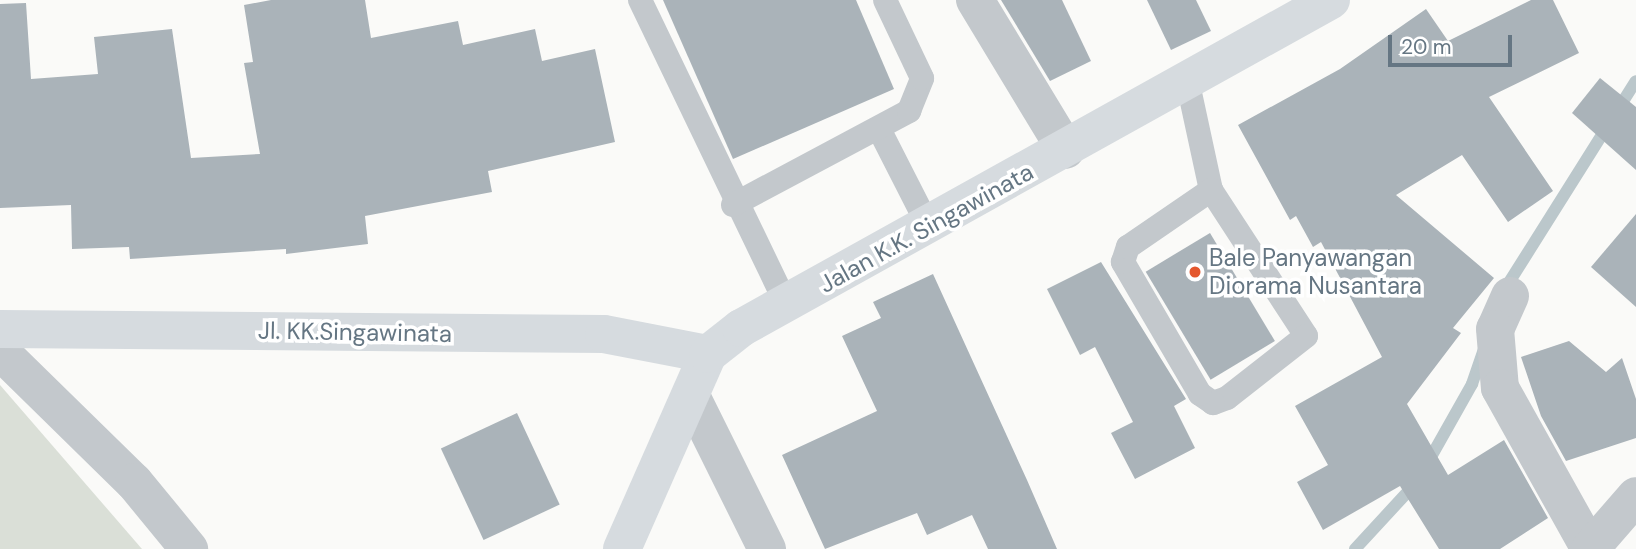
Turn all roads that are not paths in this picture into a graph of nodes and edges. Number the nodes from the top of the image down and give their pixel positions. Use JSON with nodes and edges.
{"nodes":[{"id":1,"x":640,"y":0,"type":"edge"},
{"id":2,"x":885,"y":0,"type":"edge"},
{"id":3,"x":975,"y":0,"type":"edge"},
{"id":4,"x":1331,"y":0,"type":"edge"},
{"id":5,"x":1187,"y":79,"type":"junction"},
{"id":6,"x":879,"y":129,"type":"junction"},
{"id":7,"x":1066,"y":150,"type":"junction"},
{"id":8,"x":1211,"y":190,"type":"junction"},
{"id":9,"x":733,"y":205,"type":"junction"},
{"id":10,"x":929,"y":227,"type":"junction"},
{"id":11,"x":1510,"y":296,"type":"dead end"},
{"id":12,"x":787,"y":306,"type":"junction"},
{"id":13,"x":0,"y":329,"type":"edge"},
{"id":14,"x":0,"y":351,"type":"edge"},
{"id":15,"x":708,"y":354,"type":"junction"},
{"id":16,"x":691,"y":396,"type":"junction"},
{"id":17,"x":1636,"y":496,"type":"edge"},
{"id":18,"x":189,"y":549,"type":"edge"},
{"id":19,"x":622,"y":549,"type":"edge"},
{"id":20,"x":767,"y":549,"type":"edge"},
{"id":21,"x":1590,"y":549,"type":"edge"}],
"edges":[{"from":1,"to":9,"type":"lane"},
{"from":2,"to":6,"type":"lane"},
{"from":3,"to":7,"type":"street"},
{"from":4,"to":5,"type":"street","name":"Jalan K.K. Singawinata"},
{"from":5,"to":7,"type":"street","name":"Jalan K.K. Singawinata"},
{"from":5,"to":8,"type":"lane"},
{"from":6,"to":9,"type":"lane"},
{"from":6,"to":10,"type":"lane"},
{"from":7,"to":10,"type":"street","name":"Jalan K.K. Singawinata"},
{"from":8,"to":8,"type":"lane"},
{"from":9,"to":12,"type":"lane"},
{"from":10,"to":12,"type":"street","name":"Jalan K.K. Singawinata"},
{"from":11,"to":21,"type":"street"},
{"from":12,"to":15,"type":"street","name":"Jalan K.K. Singawinata"},
{"from":13,"to":15,"type":"street","name":"Jl. KK.Singawinata"},
{"from":14,"to":18,"type":"street"},
{"from":15,"to":16,"type":"street","name":"Jalan K.K. Singawinata"},
{"from":16,"to":19,"type":"street","name":"Jalan K.K. Singawinata"},
{"from":16,"to":20,"type":"street"},
{"from":17,"to":21,"type":"street"}]}
